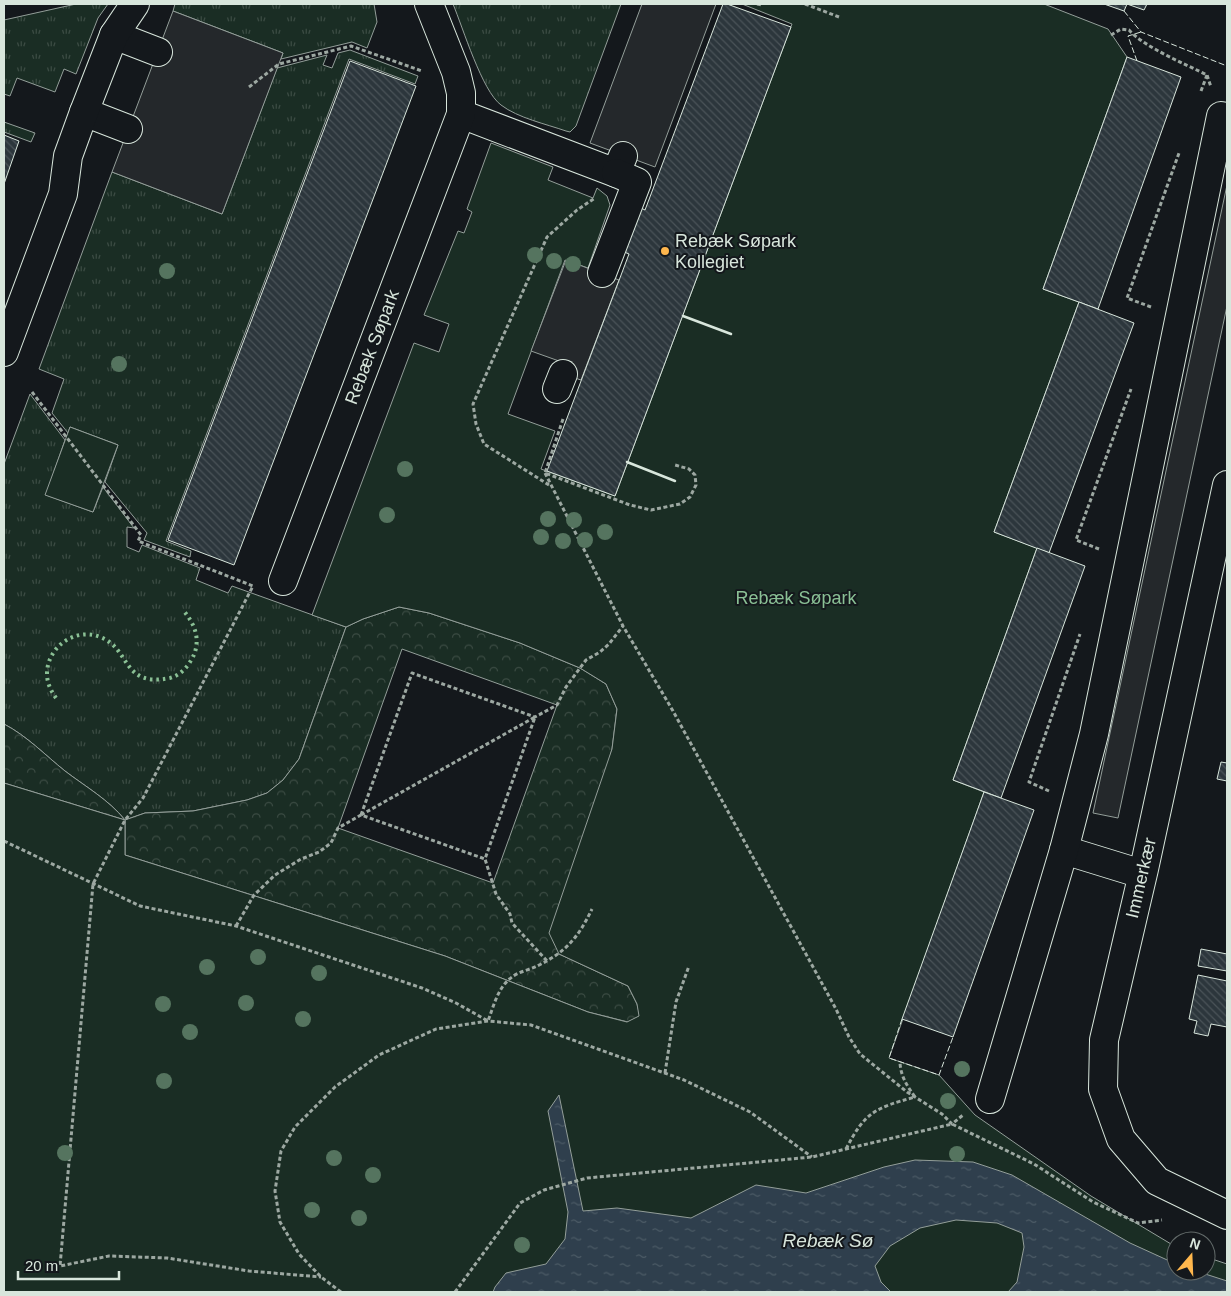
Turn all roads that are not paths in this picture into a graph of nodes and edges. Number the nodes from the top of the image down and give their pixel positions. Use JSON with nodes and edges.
{"nodes":[{"id":1,"x":135,"y":4,"type":"edge"},
{"id":2,"x":430,"y":4,"type":"edge"},
{"id":3,"x":114,"y":35,"type":"junction"},
{"id":4,"x":158,"y":52,"type":"dead end"},
{"id":5,"x":84,"y":112,"type":"junction"},
{"id":6,"x":461,"y":114,"type":"junction"},
{"id":7,"x":1224,"y":116,"type":"edge"},
{"id":8,"x":128,"y":129,"type":"dead end"},
{"id":9,"x":602,"y":273,"type":"dead end"},
{"id":10,"x":4,"y":352,"type":"edge"},
{"id":11,"x":1227,"y":485,"type":"edge"},
{"id":12,"x":284,"y":581,"type":"dead end"},
{"id":13,"x":1064,"y":850,"type":"junction"},
{"id":14,"x":1142,"y":874,"type":"junction"},
{"id":15,"x":990,"y":1098,"type":"dead end"},
{"id":16,"x":1227,"y":1215,"type":"edge"}],
"edges":[{"from":1,"to":3,"type":"street"},
{"from":2,"to":6,"type":"street","name":"Rebæk Søpark"},
{"from":3,"to":4,"type":"street"},
{"from":3,"to":5,"type":"street"},
{"from":5,"to":8,"type":"street"},
{"from":5,"to":10,"type":"street"},
{"from":6,"to":9,"type":"street"},
{"from":6,"to":12,"type":"street","name":"Rebæk Søpark"},
{"from":7,"to":13,"type":"street"},
{"from":11,"to":14,"type":"street","name":"Immerkær"},
{"from":13,"to":14,"type":"street"},
{"from":13,"to":15,"type":"street"},
{"from":14,"to":16,"type":"street","name":"Immerkær"}]}
